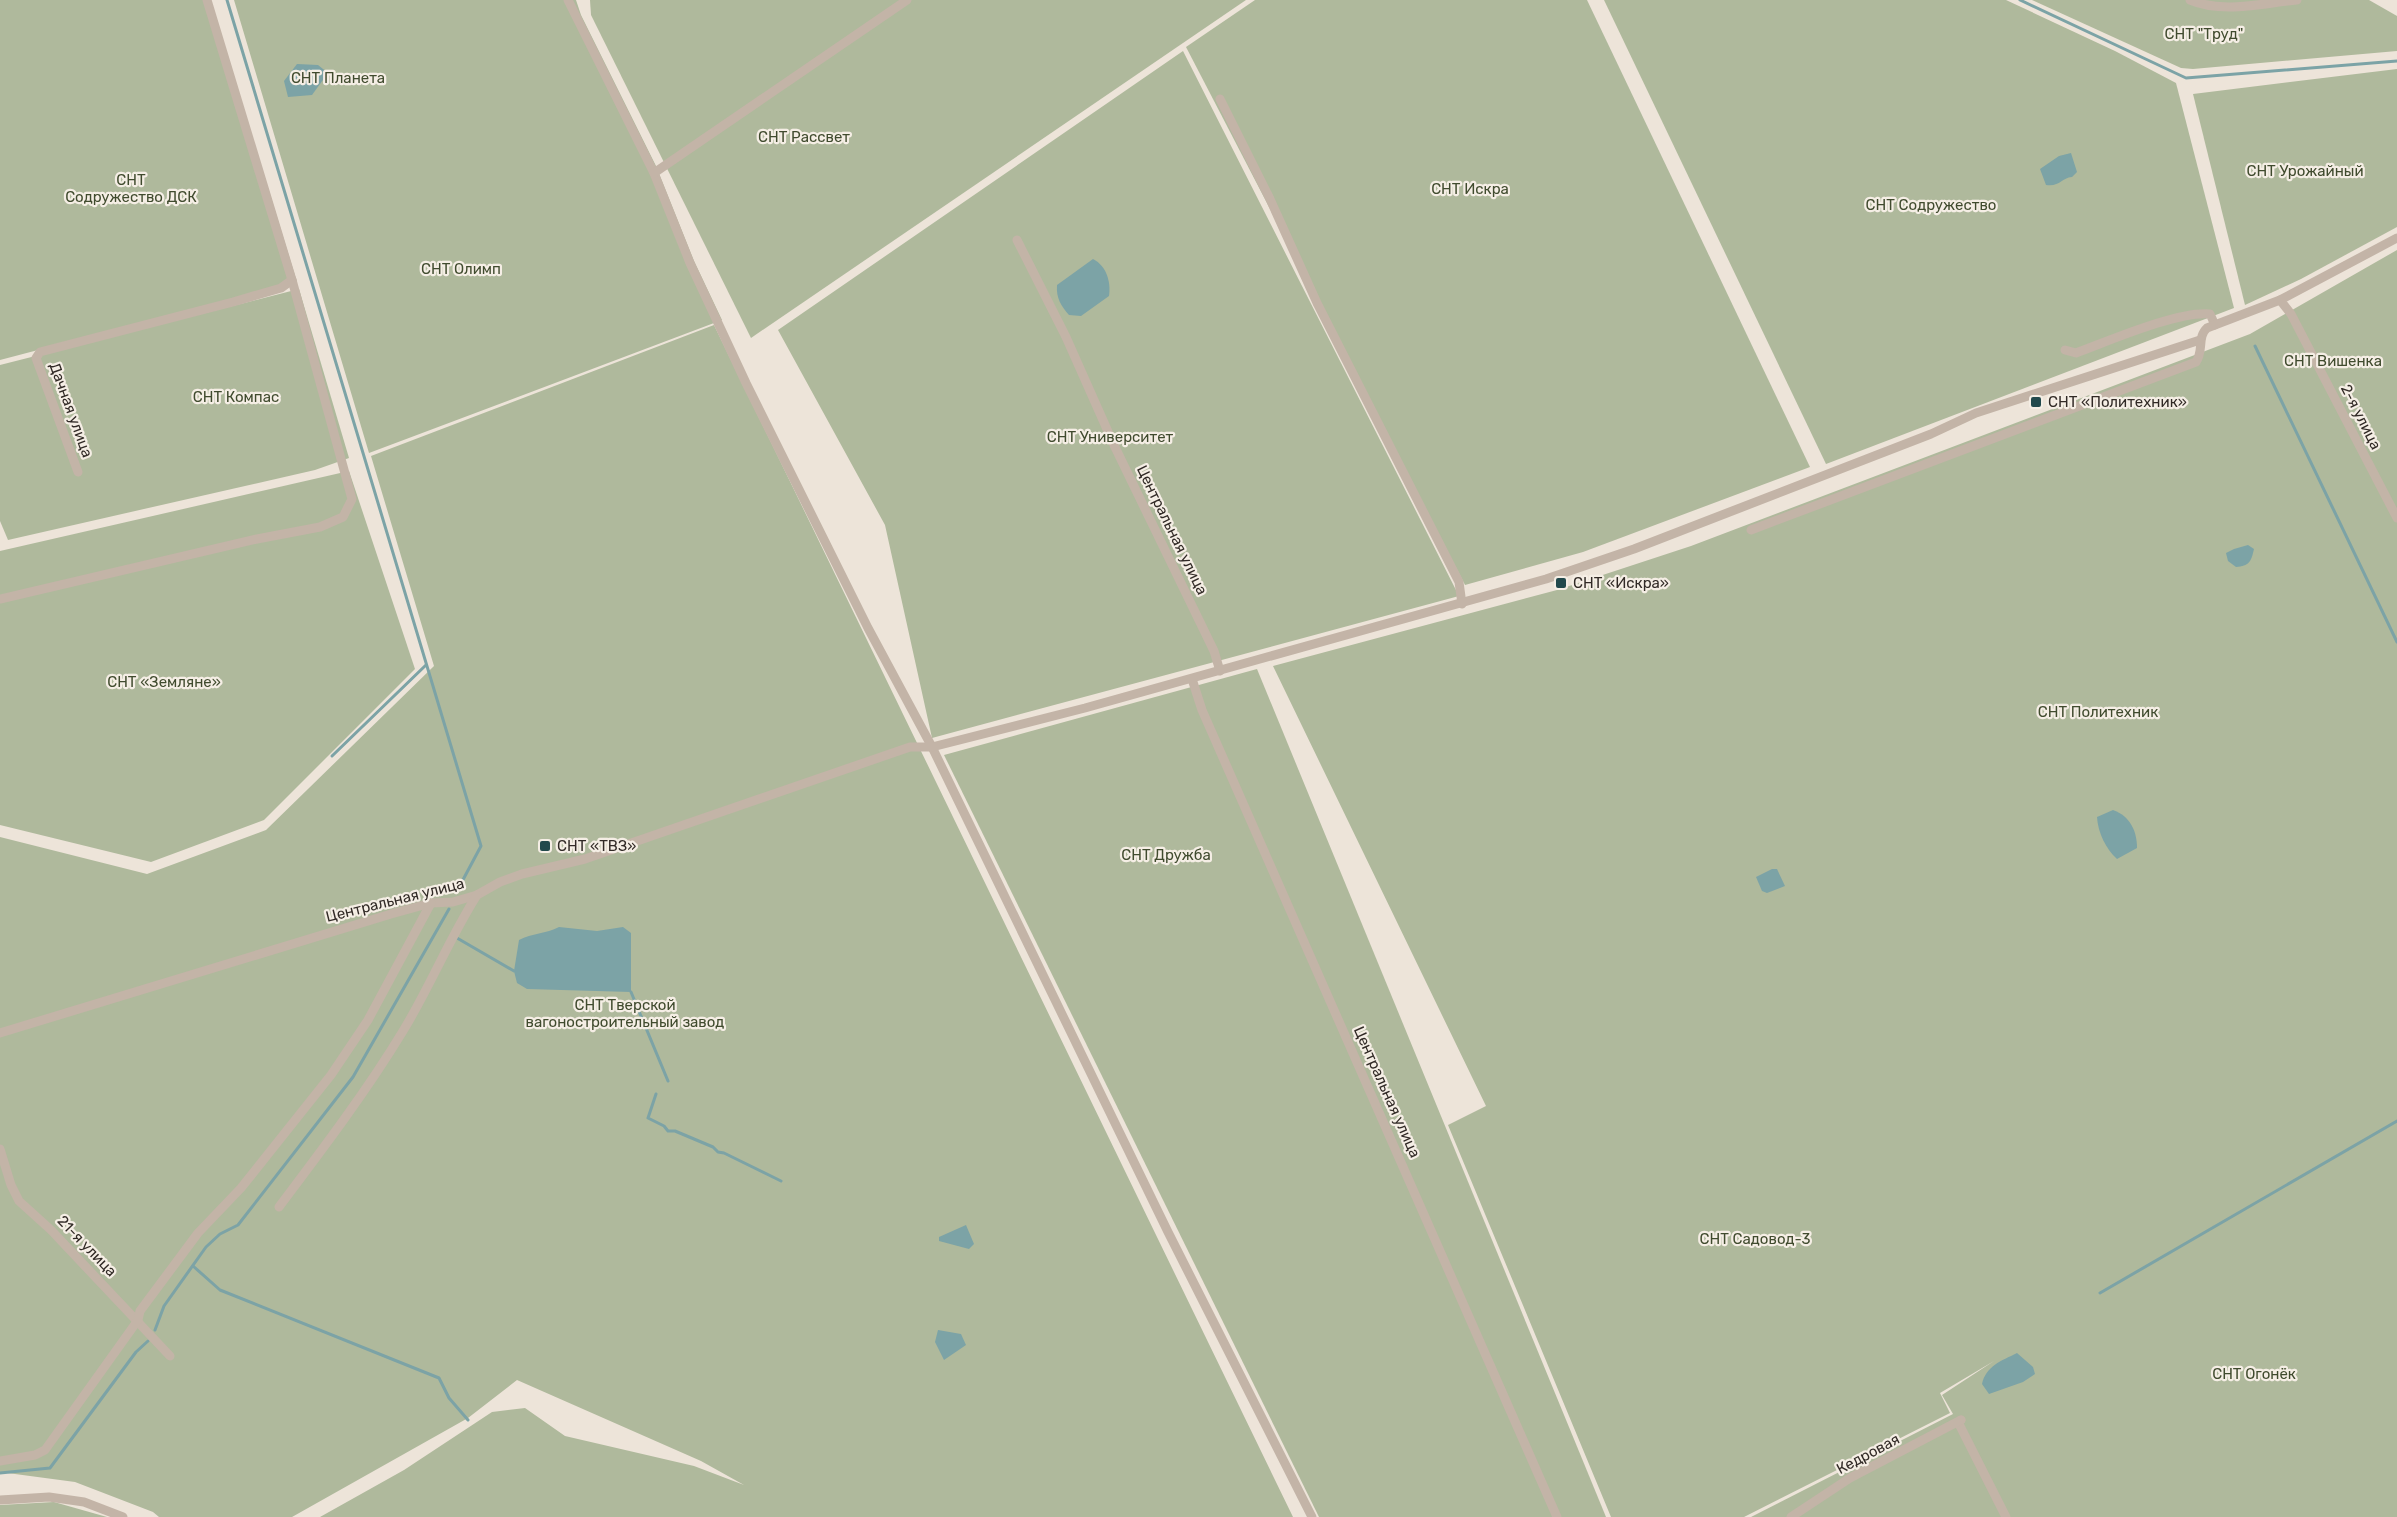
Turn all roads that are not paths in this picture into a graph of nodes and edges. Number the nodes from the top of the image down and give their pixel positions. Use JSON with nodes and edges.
{"nodes":[{"id":1,"x":207,"y":0,"type":"edge"},
{"id":2,"x":568,"y":0,"type":"edge"},
{"id":3,"x":907,"y":0,"type":"edge"},
{"id":4,"x":2190,"y":0,"type":"edge"},
{"id":5,"x":2297,"y":0,"type":"edge"},
{"id":6,"x":1220,"y":99,"type":"dead end"},
{"id":7,"x":654,"y":172,"type":"junction"},
{"id":8,"x":2397,"y":238,"type":"edge"},
{"id":9,"x":1017,"y":240,"type":"dead end"},
{"id":10,"x":292,"y":280,"type":"junction"},
{"id":11,"x":2280,"y":300,"type":"junction"},
{"id":12,"x":2215,"y":325,"type":"junction"},
{"id":13,"x":2200,"y":340,"type":"junction"},
{"id":14,"x":2065,"y":350,"type":"dead end"},
{"id":15,"x":78,"y":472,"type":"dead end"},
{"id":16,"x":2397,"y":518,"type":"edge"},
{"id":17,"x":1751,"y":530,"type":"dead end"},
{"id":18,"x":0,"y":599,"type":"edge"},
{"id":19,"x":1462,"y":604,"type":"junction"},
{"id":20,"x":1220,"y":671,"type":"junction"},
{"id":21,"x":1192,"y":679,"type":"junction"},
{"id":22,"x":932,"y":747,"type":"junction"},
{"id":23,"x":477,"y":895,"type":"junction"},
{"id":24,"x":431,"y":903,"type":"junction"},
{"id":25,"x":0,"y":1033,"type":"edge"},
{"id":26,"x":0,"y":1149,"type":"edge"},
{"id":27,"x":279,"y":1207,"type":"dead end"},
{"id":28,"x":138,"y":1320,"type":"junction"},
{"id":29,"x":170,"y":1356,"type":"dead end"},
{"id":30,"x":0,"y":1461,"type":"edge"},
{"id":31,"x":1,"y":1501,"type":"edge"},
{"id":32,"x":123,"y":1517,"type":"edge"},
{"id":33,"x":1312,"y":1517,"type":"edge"},
{"id":34,"x":1557,"y":1517,"type":"edge"},
{"id":35,"x":1791,"y":1517,"type":"edge"},
{"id":36,"x":2006,"y":1517,"type":"edge"}],
"edges":[{"from":1,"to":10,"type":"street"},
{"from":2,"to":7,"type":"street"},
{"from":3,"to":7,"type":"street"},
{"from":4,"to":5,"type":"street"},
{"from":6,"to":19,"type":"street"},
{"from":7,"to":22,"type":"street"},
{"from":8,"to":11,"type":"street"},
{"from":9,"to":20,"type":"street","name":"Центральная улица"},
{"from":10,"to":15,"type":"street","name":"Дачная улица"},
{"from":10,"to":18,"type":"street"},
{"from":11,"to":12,"type":"street"},
{"from":11,"to":16,"type":"street","name":"2-я улица"},
{"from":12,"to":13,"type":"street"},
{"from":12,"to":14,"type":"street"},
{"from":13,"to":17,"type":"street"},
{"from":13,"to":19,"type":"street","name":"Центральная улица"},
{"from":19,"to":20,"type":"street","name":"Центральная улица"},
{"from":20,"to":21,"type":"street","name":"Центральная улица"},
{"from":21,"to":22,"type":"street","name":"Центральная улица"},
{"from":21,"to":34,"type":"street","name":"Центральная улица"},
{"from":22,"to":23,"type":"street","name":"Центральная улица"},
{"from":22,"to":33,"type":"street"},
{"from":23,"to":24,"type":"street","name":"Центральная улица"},
{"from":23,"to":27,"type":"street"},
{"from":24,"to":25,"type":"street","name":"Центральная улица"},
{"from":24,"to":28,"type":"street"},
{"from":26,"to":28,"type":"street","name":"21-я улица"},
{"from":28,"to":29,"type":"street","name":"21-я улица"},
{"from":28,"to":30,"type":"street"},
{"from":31,"to":32,"type":"street"},
{"from":35,"to":36,"type":"street","name":"Кедровая"}]}
